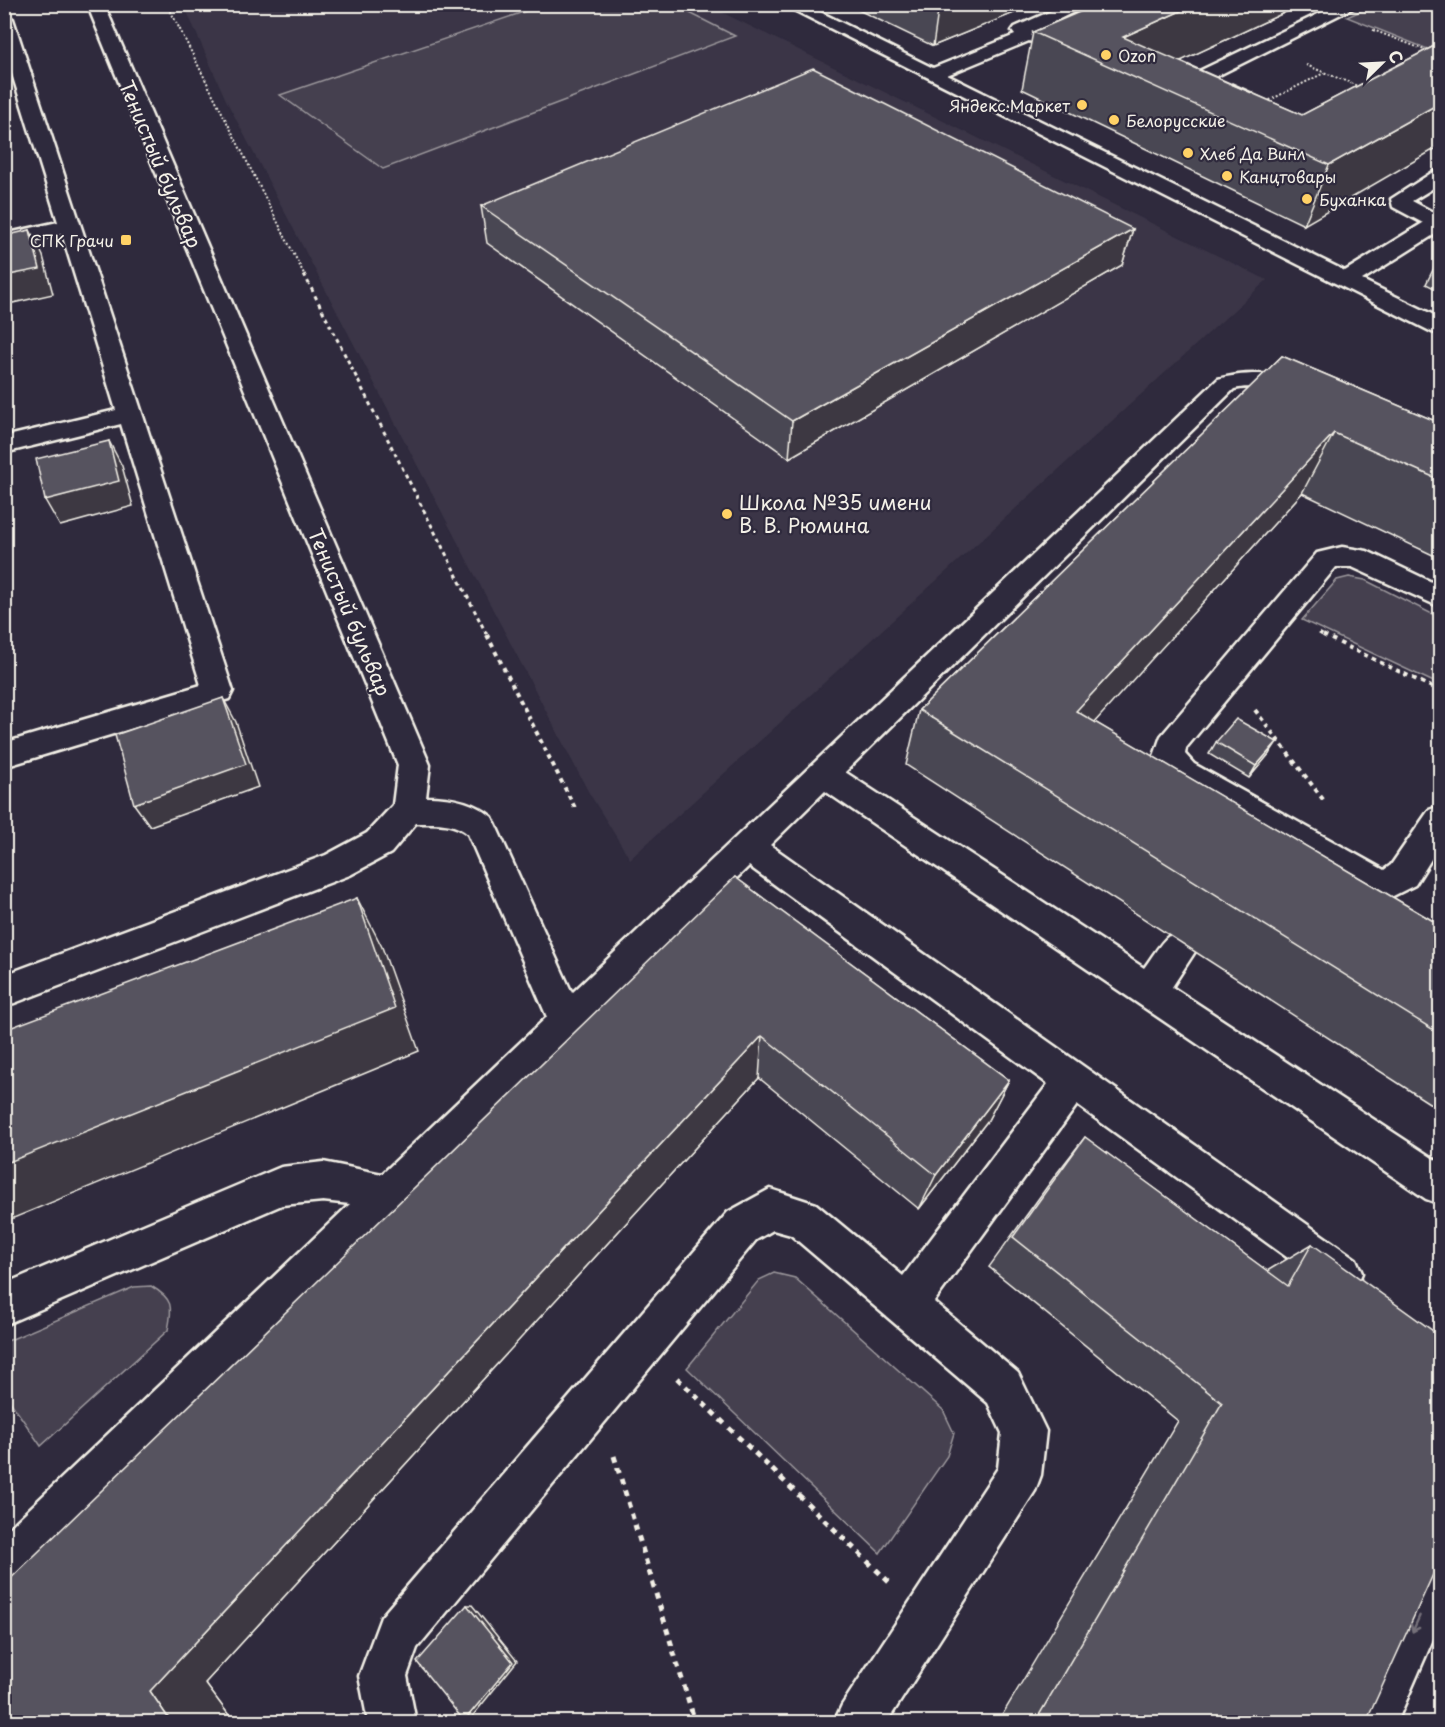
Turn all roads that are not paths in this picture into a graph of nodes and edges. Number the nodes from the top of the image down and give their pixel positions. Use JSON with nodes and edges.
{"nodes":[{"id":1,"x":95,"y":4,"type":"edge"},
{"id":2,"x":790,"y":4,"type":"edge"},
{"id":3,"x":1082,"y":4,"type":"edge"},
{"id":4,"x":1353,"y":4,"type":"edge"},
{"id":5,"x":4,"y":19,"type":"edge"},
{"id":6,"x":1092,"y":34,"type":"edge"},
{"id":7,"x":1027,"y":36,"type":"junction"},
{"id":8,"x":932,"y":75,"type":"junction"},
{"id":9,"x":26,"y":81,"type":"junction"},
{"id":10,"x":4,"y":85,"type":"edge"},
{"id":11,"x":1187,"y":106,"type":"edge"},
{"id":12,"x":1440,"y":176,"type":"edge"},
{"id":13,"x":1440,"y":223,"type":"edge"},
{"id":14,"x":70,"y":226,"type":"junction"},
{"id":15,"x":4,"y":240,"type":"edge"},
{"id":16,"x":1346,"y":280,"type":"junction"},
{"id":17,"x":1440,"y":327,"type":"edge"},
{"id":18,"x":1331,"y":406,"type":"edge"},
{"id":19,"x":130,"y":414,"type":"junction"},
{"id":20,"x":4,"y":446,"type":"edge"},
{"id":21,"x":1440,"y":597,"type":"edge"},
{"id":22,"x":4,"y":755,"type":"edge"},
{"id":23,"x":823,"y":774,"type":"junction"},
{"id":24,"x":408,"y":810,"type":"junction"},
{"id":25,"x":1440,"y":819,"type":"edge"},
{"id":26,"x":1273,"y":825,"type":"junction"},
{"id":27,"x":747,"y":847,"type":"junction"},
{"id":28,"x":1253,"y":851,"type":"edge"},
{"id":29,"x":1183,"y":944,"type":"dead end"},
{"id":30,"x":1148,"y":990,"type":"junction"},
{"id":31,"x":4,"y":991,"type":"edge"},
{"id":32,"x":567,"y":1022,"type":"junction"},
{"id":33,"x":1073,"y":1080,"type":"junction"},
{"id":34,"x":1440,"y":1185,"type":"edge"},
{"id":35,"x":387,"y":1195,"type":"junction"},
{"id":36,"x":1373,"y":1295,"type":"edge"},
{"id":37,"x":4,"y":1305,"type":"edge"},
{"id":38,"x":906,"y":1306,"type":"junction"},
{"id":39,"x":4,"y":1565,"type":"edge"},
{"id":40,"x":1440,"y":1571,"type":"edge"},
{"id":41,"x":392,"y":1722,"type":"edge"},
{"id":42,"x":860,"y":1722,"type":"edge"},
{"id":43,"x":1372,"y":1722,"type":"edge"}],
"edges":[{"from":1,"to":24,"type":"street","name":"Тенистый бульвар"},
{"from":2,"to":8,"type":"street"},
{"from":3,"to":7,"type":"street"},
{"from":4,"to":11,"type":"street"},
{"from":5,"to":9,"type":"street"},
{"from":6,"to":7,"type":"street"},
{"from":7,"to":8,"type":"street"},
{"from":8,"to":16,"type":"street"},
{"from":9,"to":10,"type":"street"},
{"from":9,"to":14,"type":"street"},
{"from":12,"to":13,"type":"street"},
{"from":13,"to":16,"type":"street"},
{"from":14,"to":15,"type":"street"},
{"from":14,"to":19,"type":"street"},
{"from":16,"to":17,"type":"street"},
{"from":18,"to":23,"type":"street"},
{"from":19,"to":20,"type":"street"},
{"from":19,"to":22,"type":"street"},
{"from":21,"to":26,"type":"street"},
{"from":23,"to":27,"type":"street"},
{"from":23,"to":30,"type":"street"},
{"from":24,"to":31,"type":"street"},
{"from":24,"to":32,"type":"street"},
{"from":25,"to":26,"type":"street"},
{"from":26,"to":28,"type":"street"},
{"from":27,"to":32,"type":"street"},
{"from":27,"to":33,"type":"street"},
{"from":29,"to":30,"type":"street"},
{"from":30,"to":34,"type":"street"},
{"from":32,"to":35,"type":"street"},
{"from":33,"to":36,"type":"street"},
{"from":33,"to":38,"type":"street"},
{"from":35,"to":37,"type":"street"},
{"from":35,"to":39,"type":"street"},
{"from":38,"to":41,"type":"street"},
{"from":38,"to":42,"type":"street"},
{"from":40,"to":43,"type":"street","one_way":true}]}
